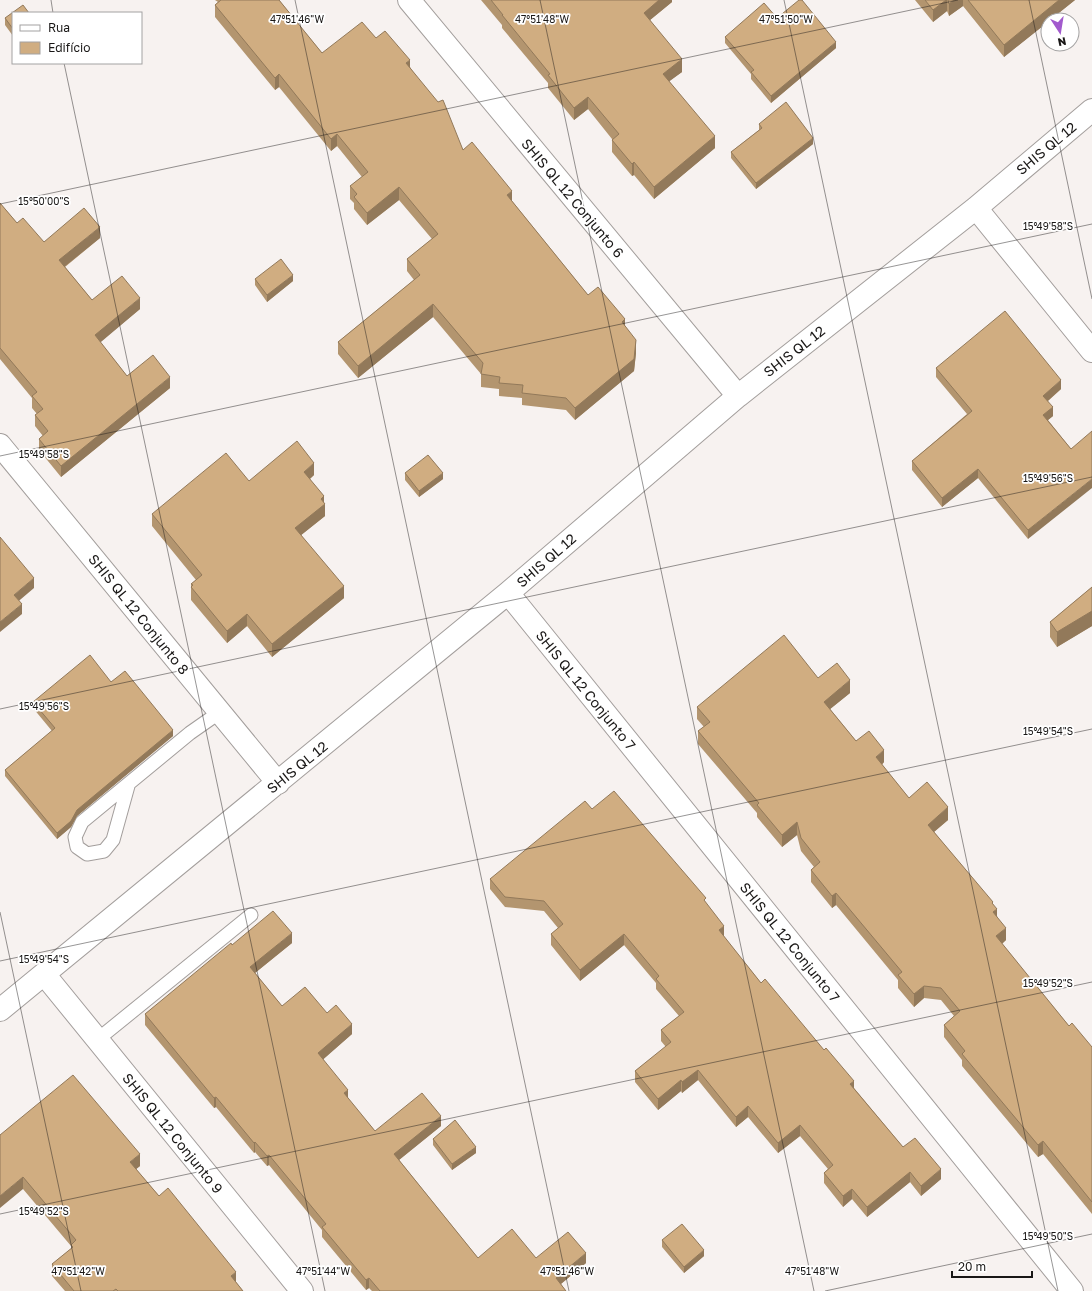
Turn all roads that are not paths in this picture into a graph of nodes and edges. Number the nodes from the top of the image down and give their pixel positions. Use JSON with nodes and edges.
{"nodes":[{"id":1,"x":409,"y":0,"type":"edge"},
{"id":2,"x":1092,"y":110,"type":"edge"},
{"id":3,"x":976,"y":208,"type":"junction"},
{"id":4,"x":1092,"y":351,"type":"edge"},
{"id":5,"x":738,"y":396,"type":"junction"},
{"id":6,"x":0,"y":446,"type":"edge"},
{"id":7,"x":508,"y":593,"type":"junction"},
{"id":8,"x":220,"y":712,"type":"junction"},
{"id":9,"x":278,"y":783,"type":"junction"},
{"id":10,"x":128,"y":786,"type":"junction"},
{"id":11,"x":251,"y":915,"type":"dead end"},
{"id":12,"x":44,"y":974,"type":"junction"},
{"id":13,"x":0,"y":1010,"type":"edge"},
{"id":14,"x":97,"y":1040,"type":"junction"},
{"id":15,"x":302,"y":1291,"type":"edge"},
{"id":16,"x":1072,"y":1291,"type":"edge"}],
"edges":[{"from":1,"to":5,"type":"street","name":"SHIS QL 12 Conjunto 6"},
{"from":2,"to":3,"type":"street","name":"SHIS QL 12"},
{"from":3,"to":4,"type":"street"},
{"from":3,"to":5,"type":"street","name":"SHIS QL 12"},
{"from":5,"to":7,"type":"street","name":"SHIS QL 12"},
{"from":6,"to":8,"type":"street","name":"SHIS QL 12 Conjunto 8"},
{"from":7,"to":9,"type":"street","name":"SHIS QL 12"},
{"from":7,"to":16,"type":"street","name":"SHIS QL 12 Conjunto 7"},
{"from":8,"to":9,"type":"street","name":"SHIS QL 12 Conjunto 8"},
{"from":8,"to":10,"type":"lane"},
{"from":9,"to":12,"type":"street","name":"SHIS QL 12"},
{"from":10,"to":10,"type":"lane"},
{"from":11,"to":14,"type":"lane"},
{"from":12,"to":13,"type":"street","name":"SHIS QL 12"},
{"from":12,"to":14,"type":"street","name":"SHIS QL 12 Conjunto 9"},
{"from":14,"to":15,"type":"street","name":"SHIS QL 12 Conjunto 9"}]}
